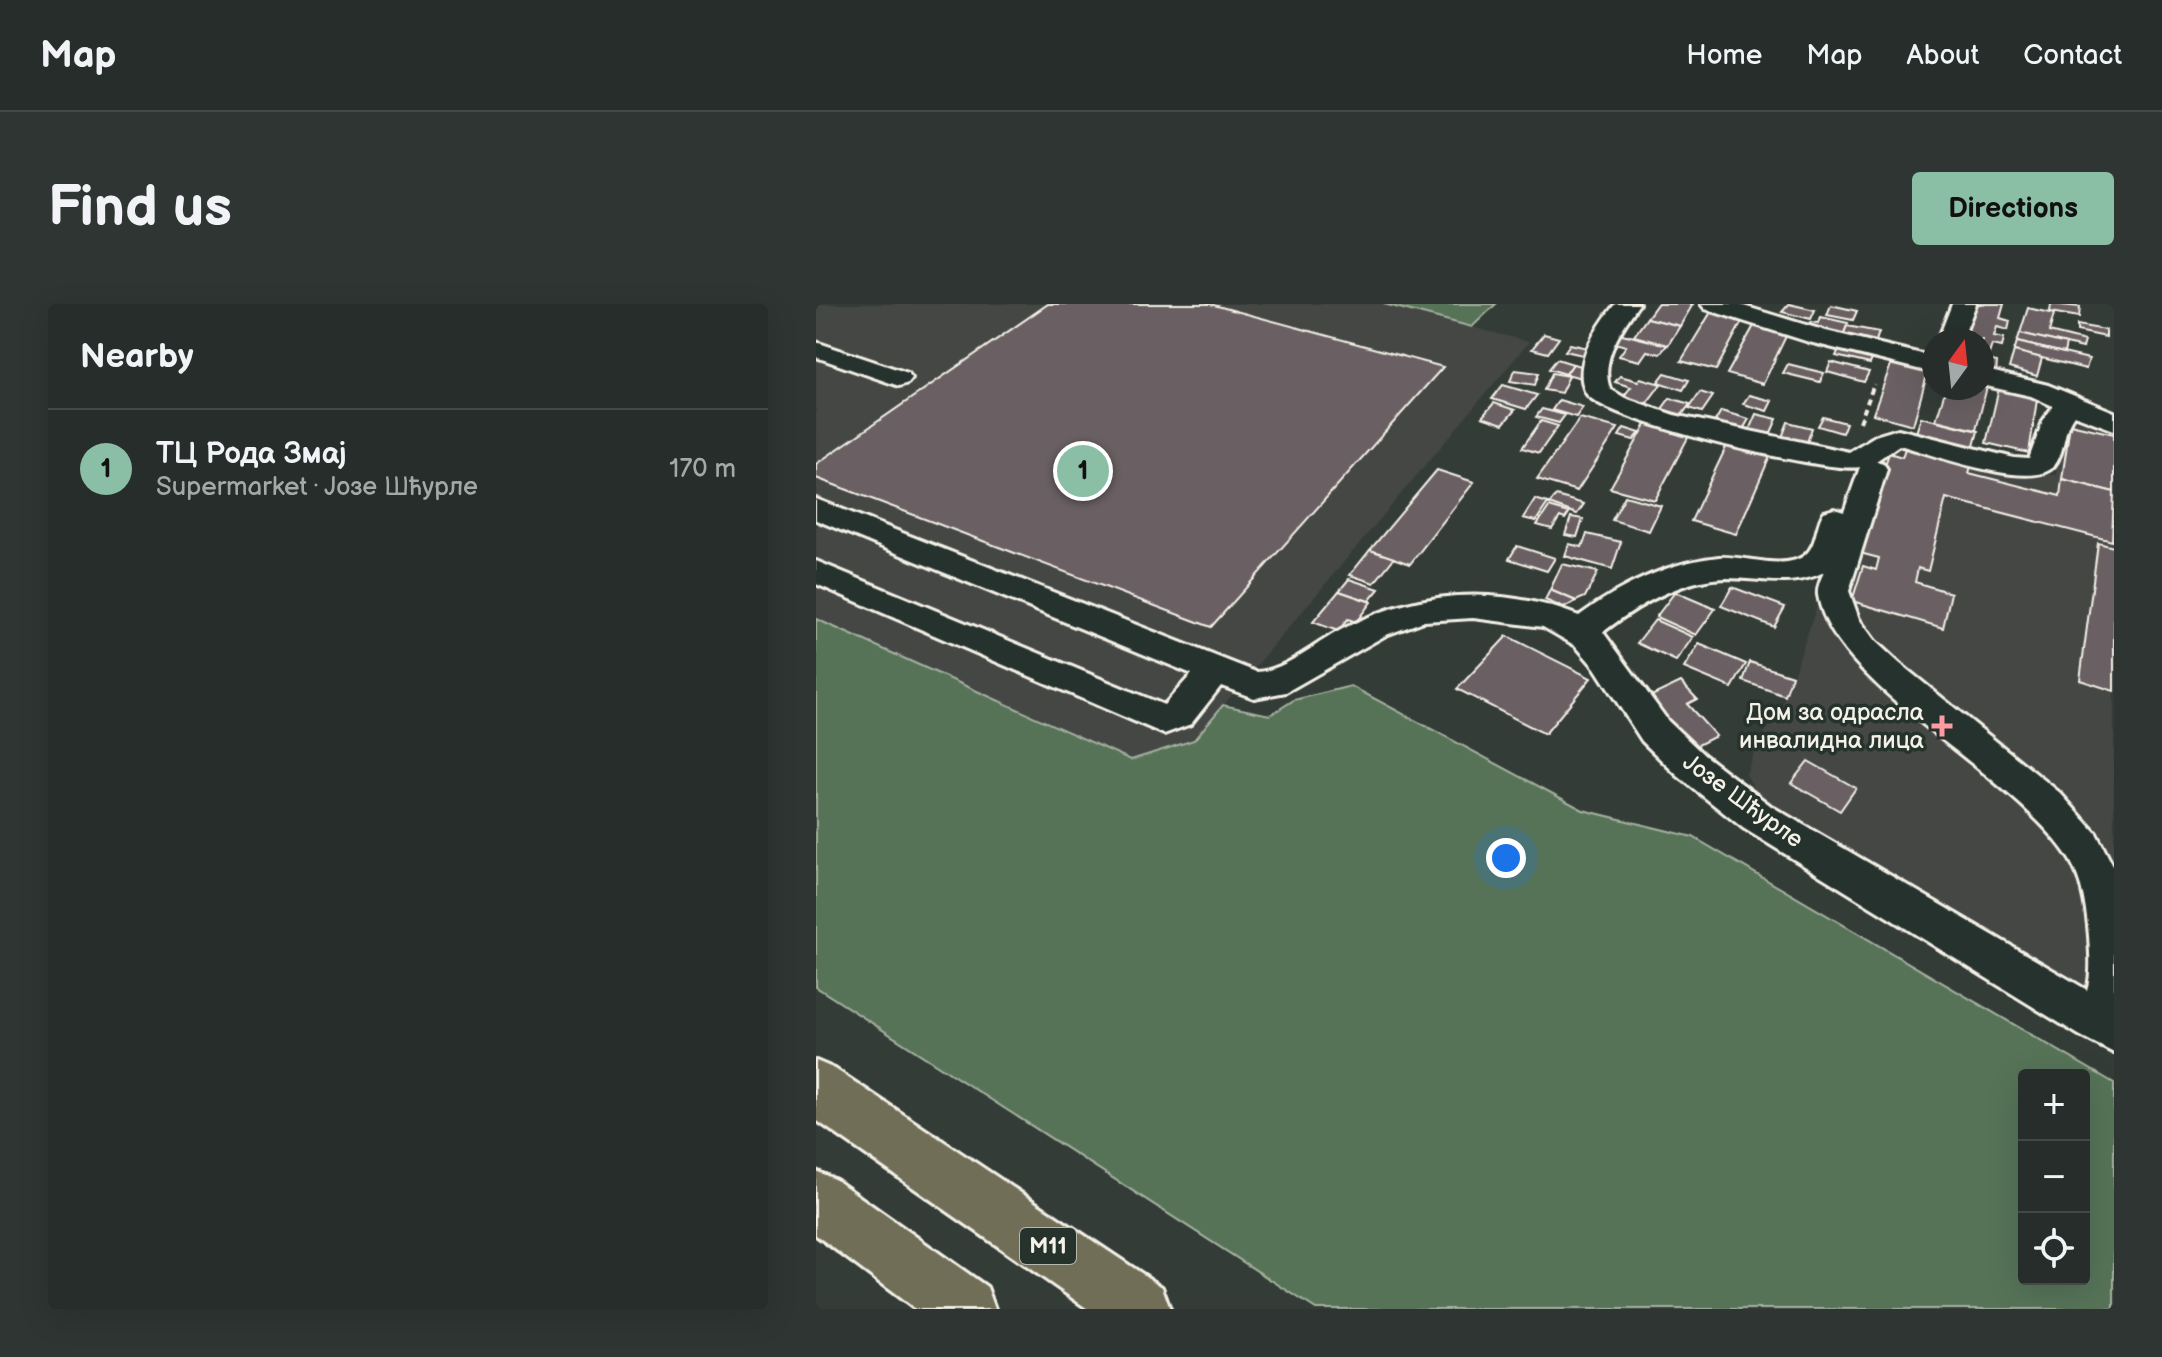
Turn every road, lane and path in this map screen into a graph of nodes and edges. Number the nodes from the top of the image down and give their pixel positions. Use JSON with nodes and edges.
{"nodes":[{"id":1,"x":1627,"y":304,"type":"edge"},
{"id":2,"x":1713,"y":304,"type":"edge"},
{"id":3,"x":1964,"y":304,"type":"edge"},
{"id":4,"x":1955,"y":328,"type":"edge"},
{"id":5,"x":816,"y":349,"type":"edge"},
{"id":6,"x":1922,"y":362,"type":"edge"},
{"id":7,"x":899,"y":378,"type":"dead end"},
{"id":8,"x":1994,"y":380,"type":"edge"},
{"id":9,"x":1874,"y":384,"type":"dead end"},
{"id":10,"x":2069,"y":405,"type":"junction"},
{"id":11,"x":1860,"y":422,"type":"dead end"},
{"id":12,"x":2114,"y":422,"type":"edge"},
{"id":13,"x":1859,"y":465,"type":"junction"},
{"id":14,"x":816,"y":509,"type":"edge"},
{"id":15,"x":816,"y":572,"type":"edge"},
{"id":16,"x":1581,"y":631,"type":"junction"},
{"id":17,"x":1214,"y":670,"type":"junction"},
{"id":18,"x":2105,"y":1025,"type":"edge"},
{"id":19,"x":816,"y":1088,"type":"edge"},
{"id":20,"x":816,"y":1200,"type":"edge"},
{"id":21,"x":965,"y":1309,"type":"edge"},
{"id":22,"x":1140,"y":1309,"type":"edge"}],
"edges":[{"from":1,"to":13,"type":"street"},
{"from":2,"to":6,"type":"street"},
{"from":3,"to":4,"type":"street"},
{"from":5,"to":7,"type":"street"},
{"from":8,"to":10,"type":"street"},
{"from":9,"to":11,"type":"path"},
{"from":10,"to":12,"type":"street"},
{"from":10,"to":13,"type":"street"},
{"from":13,"to":16,"type":"street"},
{"from":13,"to":18,"type":"street"},
{"from":14,"to":17,"type":"street"},
{"from":15,"to":17,"type":"street"},
{"from":16,"to":17,"type":"street"},
{"from":16,"to":18,"type":"street","name":"Јозе Шћурле"},
{"from":19,"to":22,"type":"highway","number":"M11"},
{"from":20,"to":21,"type":"highway"}]}
